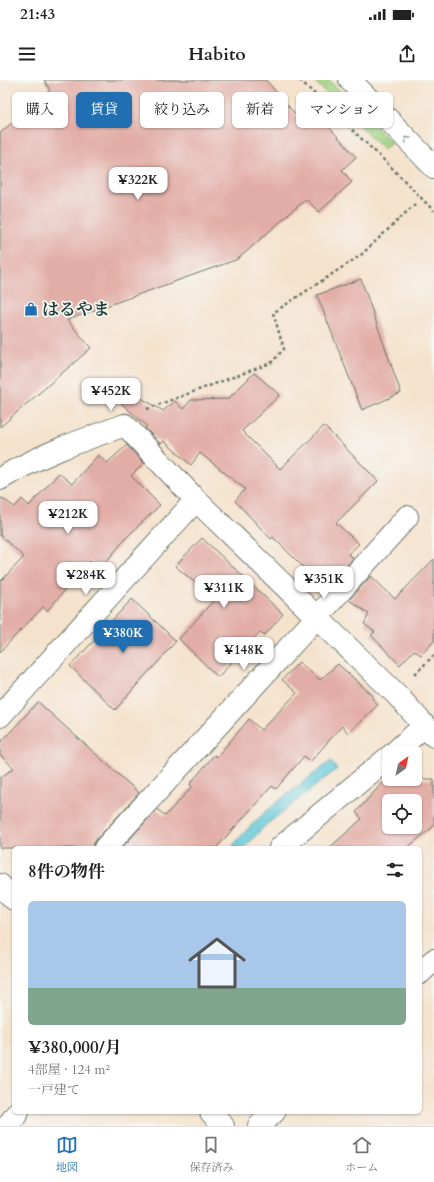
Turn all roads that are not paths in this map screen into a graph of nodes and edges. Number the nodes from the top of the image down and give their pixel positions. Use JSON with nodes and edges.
{"nodes":[{"id":1,"x":350,"y":80,"type":"edge"},
{"id":2,"x":434,"y":167,"type":"edge"},
{"id":3,"x":0,"y":479,"type":"edge"},
{"id":4,"x":196,"y":500,"type":"junction"},
{"id":5,"x":407,"y":516,"type":"dead end"},
{"id":6,"x":317,"y":617,"type":"junction"},
{"id":7,"x":0,"y":716,"type":"edge"},
{"id":8,"x":429,"y":731,"type":"edge"},
{"id":9,"x":405,"y":746,"type":"edge"},
{"id":10,"x":382,"y":763,"type":"edge"},
{"id":11,"x":107,"y":846,"type":"edge"},
{"id":12,"x":282,"y":846,"type":"edge"},
{"id":13,"x":0,"y":885,"type":"edge"},
{"id":14,"x":12,"y":897,"type":"edge"},
{"id":15,"x":434,"y":960,"type":"edge"},
{"id":16,"x":422,"y":971,"type":"edge"},
{"id":17,"x":213,"y":1114,"type":"edge"},
{"id":18,"x":272,"y":1114,"type":"edge"},
{"id":19,"x":223,"y":1126,"type":"edge"},
{"id":20,"x":259,"y":1126,"type":"edge"}],
"edges":[{"from":2,"to":1,"type":"main road","one_way":true},
{"from":3,"to":4,"type":"main road"},
{"from":4,"to":6,"type":"main road"},
{"from":4,"to":7,"type":"main road"},
{"from":5,"to":6,"type":"main road"},
{"from":6,"to":8,"type":"main road"},
{"from":6,"to":11,"type":"main road"},
{"from":8,"to":9,"type":"main road"},
{"from":10,"to":12,"type":"main road"},
{"from":13,"to":14,"type":"main road"},
{"from":15,"to":16,"type":"main road"},
{"from":17,"to":19,"type":"main road"},
{"from":18,"to":20,"type":"main road"}]}
